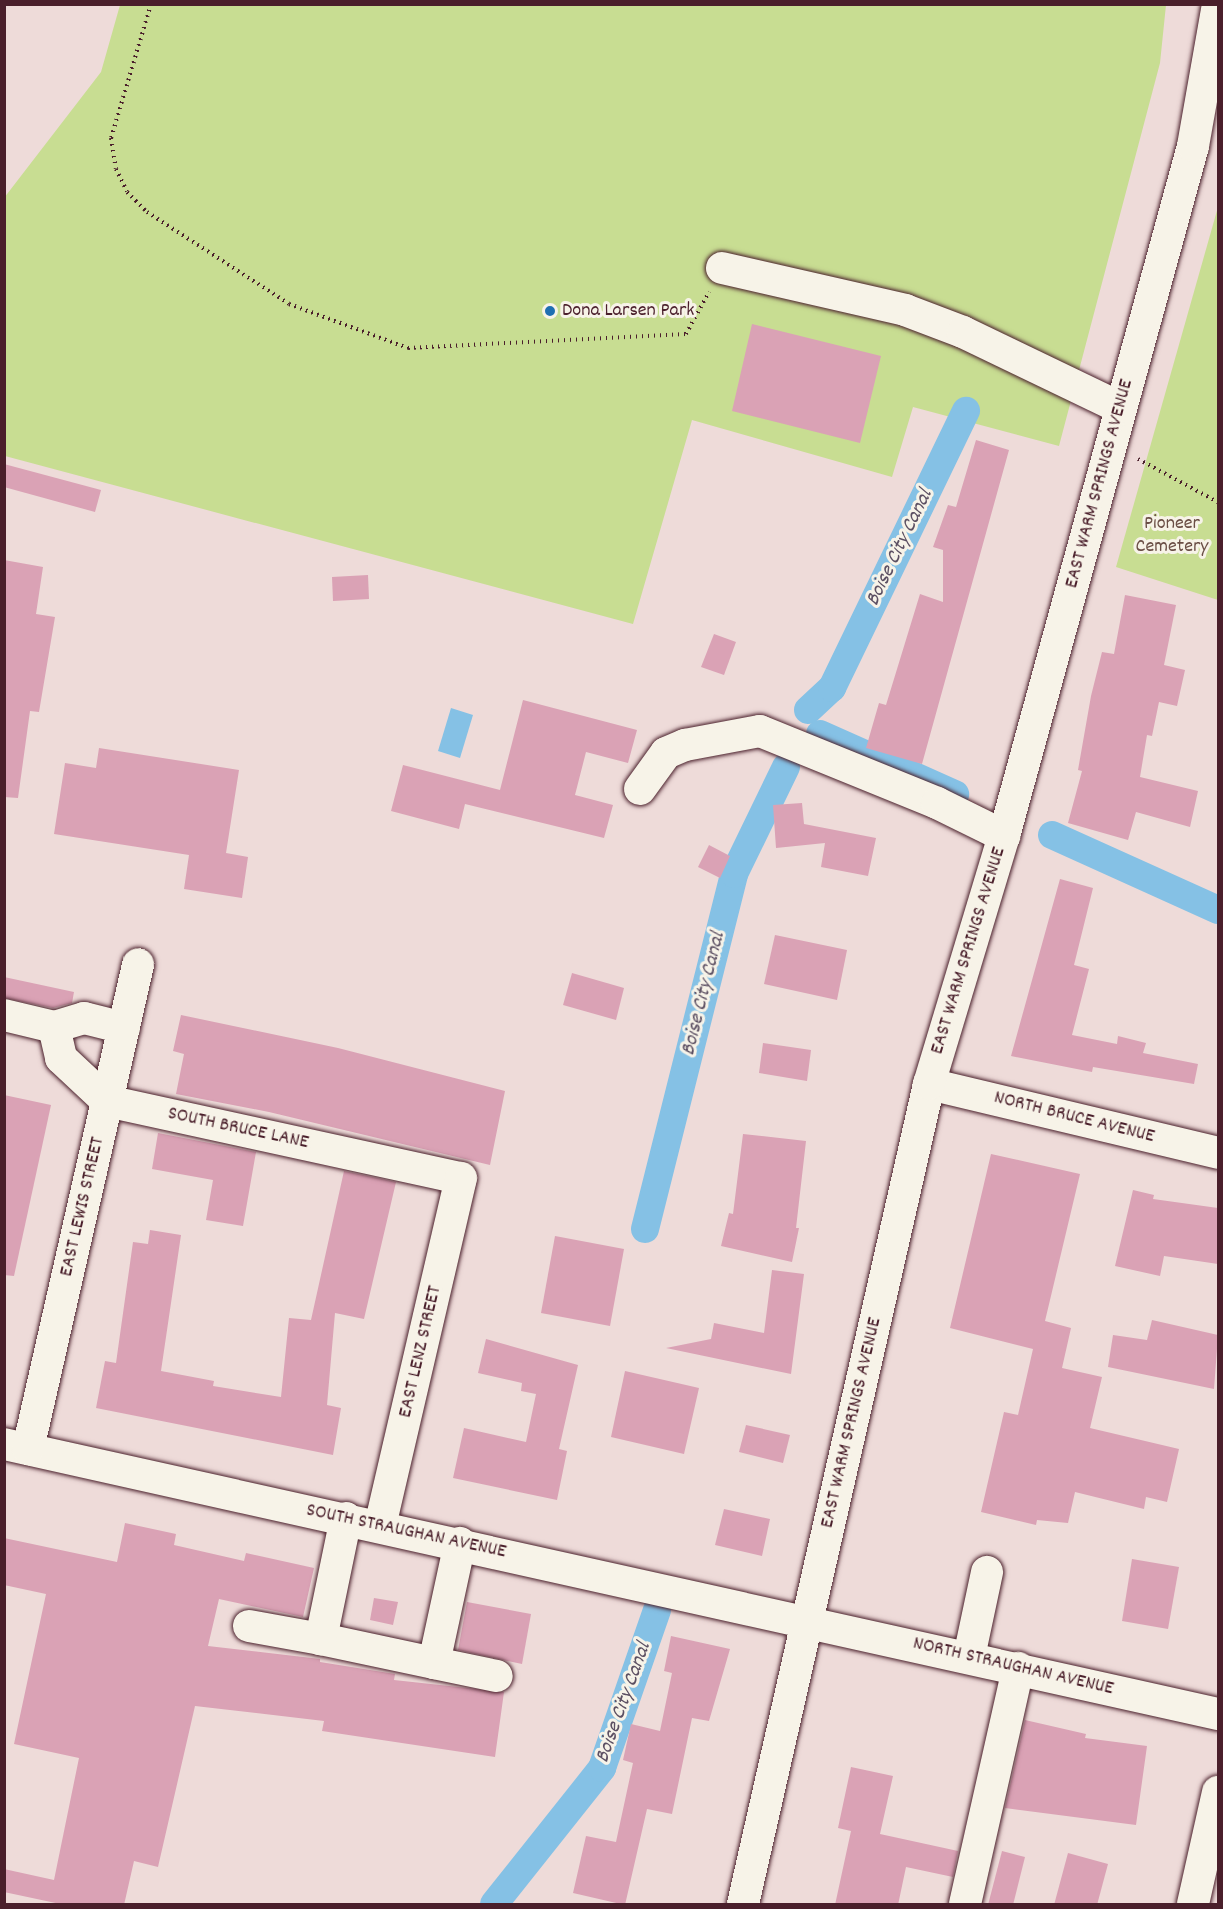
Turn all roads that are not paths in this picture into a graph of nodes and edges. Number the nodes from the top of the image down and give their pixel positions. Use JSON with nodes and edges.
{"nodes":[{"id":1,"x":1218,"y":4,"type":"edge"},
{"id":2,"x":723,"y":268,"type":"road end"},
{"id":3,"x":1121,"y":408,"type":"junction"},
{"id":4,"x":640,"y":789,"type":"dead end"},
{"id":5,"x":1004,"y":836,"type":"junction"},
{"id":6,"x":138,"y":964,"type":"dead end"},
{"id":7,"x":4,"y":1016,"type":"edge"},
{"id":8,"x":54,"y":1027,"type":"junction"},
{"id":9,"x":124,"y":1028,"type":"junction"},
{"id":10,"x":929,"y":1084,"type":"junction"},
{"id":11,"x":107,"y":1101,"type":"junction"},
{"id":12,"x":1218,"y":1153,"type":"edge"},
{"id":13,"x":461,"y":1178,"type":"joint"},
{"id":14,"x":16,"y":1446,"type":"edge"},
{"id":15,"x":346,"y":1518,"type":"junction"},
{"id":16,"x":380,"y":1525,"type":"junction"},
{"id":17,"x":460,"y":1543,"type":"junction"},
{"id":18,"x":987,"y":1572,"type":"dead end"},
{"id":19,"x":807,"y":1620,"type":"junction"},
{"id":20,"x":249,"y":1626,"type":"dead end"},
{"id":21,"x":321,"y":1639,"type":"junction"},
{"id":22,"x":969,"y":1657,"type":"junction"},
{"id":23,"x":434,"y":1663,"type":"junction"},
{"id":24,"x":1018,"y":1668,"type":"junction"},
{"id":25,"x":497,"y":1676,"type":"dead end"},
{"id":26,"x":1218,"y":1714,"type":"edge"},
{"id":27,"x":1218,"y":1792,"type":"edge"},
{"id":28,"x":743,"y":1905,"type":"edge"},
{"id":29,"x":965,"y":1905,"type":"edge"},
{"id":30,"x":1193,"y":1905,"type":"edge"}],
"edges":[{"from":1,"to":3,"type":"street","name":"EAST WARM SPRINGS AVENUE"},
{"from":2,"to":3,"type":"street"},
{"from":3,"to":5,"type":"street","name":"EAST WARM SPRINGS AVENUE"},
{"from":4,"to":5,"type":"street"},
{"from":5,"to":10,"type":"street","name":"EAST WARM SPRINGS AVENUE"},
{"from":6,"to":9,"type":"street","name":"EAST LEWIS STREET"},
{"from":7,"to":8,"type":"street"},
{"from":8,"to":9,"type":"street"},
{"from":8,"to":11,"type":"street"},
{"from":9,"to":11,"type":"street","name":"EAST LEWIS STREET"},
{"from":10,"to":12,"type":"street","name":"NORTH BRUCE AVENUE"},
{"from":10,"to":19,"type":"street","name":"EAST WARM SPRINGS AVENUE"},
{"from":11,"to":13,"type":"street","name":"SOUTH BRUCE LANE"},
{"from":11,"to":14,"type":"street","name":"EAST LEWIS STREET"},
{"from":13,"to":16,"type":"street","name":"EAST LENZ STREET"},
{"from":14,"to":15,"type":"street","name":"SOUTH STRAUGHAN AVENUE"},
{"from":15,"to":16,"type":"street","name":"SOUTH STRAUGHAN AVENUE"},
{"from":15,"to":21,"type":"street"},
{"from":16,"to":17,"type":"street","name":"SOUTH STRAUGHAN AVENUE"},
{"from":17,"to":19,"type":"street","name":"SOUTH STRAUGHAN AVENUE"},
{"from":17,"to":23,"type":"street"},
{"from":18,"to":22,"type":"street"},
{"from":19,"to":22,"type":"street","name":"NORTH STRAUGHAN AVENUE"},
{"from":19,"to":28,"type":"street","name":"EAST WARM SPRINGS AVENUE"},
{"from":20,"to":21,"type":"street"},
{"from":21,"to":23,"type":"street"},
{"from":22,"to":24,"type":"street","name":"NORTH STRAUGHAN AVENUE"},
{"from":23,"to":25,"type":"street"},
{"from":24,"to":26,"type":"street","name":"NORTH STRAUGHAN AVENUE"},
{"from":24,"to":29,"type":"street"},
{"from":27,"to":30,"type":"street"}]}
